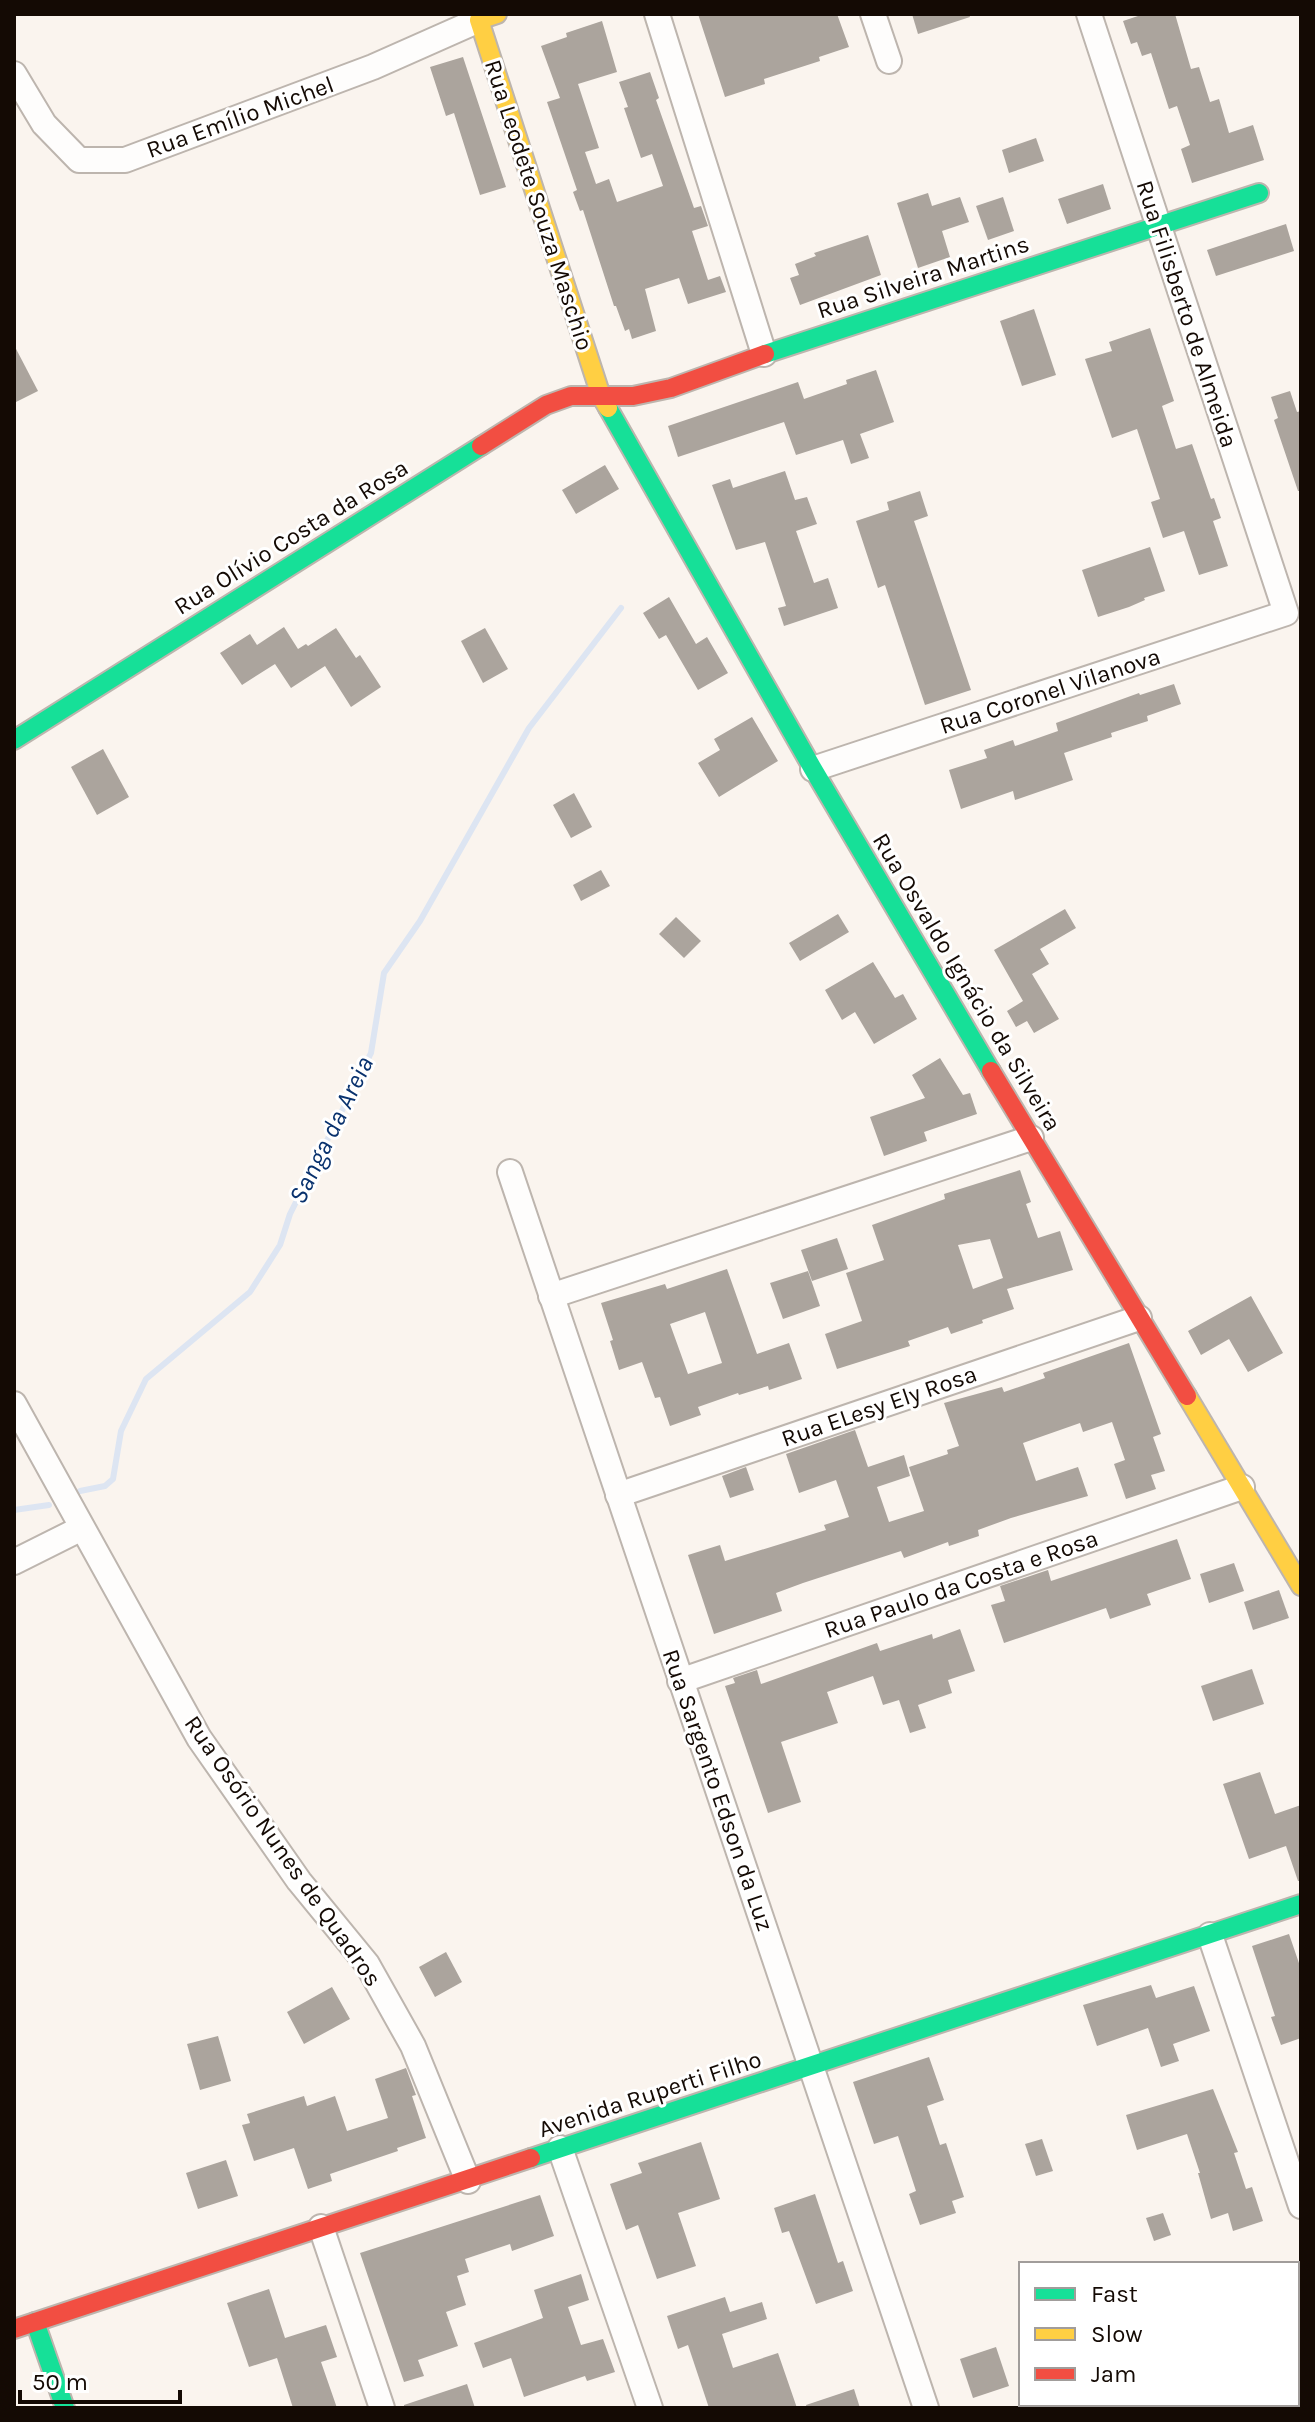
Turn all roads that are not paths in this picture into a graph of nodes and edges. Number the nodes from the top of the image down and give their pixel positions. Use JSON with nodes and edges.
{"nodes":[{"id":1,"x":657,"y":14,"type":"edge"},
{"id":2,"x":873,"y":14,"type":"edge"},
{"id":3,"x":1089,"y":14,"type":"edge"},
{"id":4,"x":484,"y":16,"type":"edge"},
{"id":5,"x":889,"y":61,"type":"dead end"},
{"id":6,"x":14,"y":74,"type":"edge"},
{"id":7,"x":1259,"y":193,"type":"dead end"},
{"id":8,"x":1159,"y":226,"type":"junction"},
{"id":9,"x":764,"y":354,"type":"junction"},
{"id":10,"x":601,"y":396,"type":"junction"},
{"id":11,"x":1286,"y":613,"type":"joint"},
{"id":12,"x":14,"y":740,"type":"edge"},
{"id":13,"x":813,"y":769,"type":"junction"},
{"id":14,"x":1031,"y":1138,"type":"junction"},
{"id":15,"x":510,"y":1172,"type":"dead end"},
{"id":16,"x":551,"y":1296,"type":"junction"},
{"id":17,"x":1139,"y":1318,"type":"junction"},
{"id":18,"x":14,"y":1404,"type":"edge"},
{"id":19,"x":1242,"y":1487,"type":"junction"},
{"id":20,"x":618,"y":1495,"type":"junction"},
{"id":21,"x":82,"y":1528,"type":"junction"},
{"id":22,"x":14,"y":1562,"type":"edge"},
{"id":23,"x":1301,"y":1586,"type":"edge"},
{"id":24,"x":680,"y":1681,"type":"junction"},
{"id":25,"x":1301,"y":1904,"type":"edge"},
{"id":26,"x":1210,"y":1935,"type":"junction"},
{"id":27,"x":812,"y":2065,"type":"junction"},
{"id":28,"x":560,"y":2148,"type":"junction"},
{"id":29,"x":468,"y":2181,"type":"junction"},
{"id":30,"x":1301,"y":2206,"type":"edge"},
{"id":31,"x":321,"y":2227,"type":"junction"},
{"id":32,"x":35,"y":2322,"type":"junction"},
{"id":33,"x":14,"y":2329,"type":"edge"},
{"id":34,"x":65,"y":2408,"type":"edge"},
{"id":35,"x":382,"y":2408,"type":"edge"},
{"id":36,"x":650,"y":2408,"type":"edge"},
{"id":37,"x":926,"y":2408,"type":"edge"}],
"edges":[{"from":1,"to":9,"type":"street"},
{"from":2,"to":5,"type":"street"},
{"from":3,"to":8,"type":"street","name":"Rua Filisberto de Almeida"},
{"from":4,"to":6,"type":"street","name":"Rua Emílio Michel"},
{"from":4,"to":10,"type":"street","name":"Rua Leodete Souza Maschio"},
{"from":7,"to":8,"type":"street","name":"Rua Silveira Martins"},
{"from":8,"to":9,"type":"street","name":"Rua Silveira Martins"},
{"from":8,"to":11,"type":"street","name":"Rua Filisberto de Almeida"},
{"from":9,"to":10,"type":"street","name":"Rua Silveira Martins"},
{"from":10,"to":12,"type":"street","name":"Rua Olívio Costa da Rosa"},
{"from":10,"to":13,"type":"street","name":"Rua Osvaldo Ignácio da Silveira"},
{"from":11,"to":13,"type":"street","name":"Rua Coronel Vilanova"},
{"from":13,"to":14,"type":"street","name":"Rua Osvaldo Ignácio da Silveira"},
{"from":14,"to":16,"type":"street"},
{"from":14,"to":17,"type":"street","name":"Rua Osvaldo Ignácio da Silveira"},
{"from":15,"to":16,"type":"street","name":"Rua Sargento Edson da Luz"},
{"from":16,"to":20,"type":"street","name":"Rua Sargento Edson da Luz"},
{"from":17,"to":19,"type":"street","name":"Rua Osvaldo Ignácio da Silveira"},
{"from":17,"to":20,"type":"street","name":"Rua ELesy Ely Rosa"},
{"from":18,"to":21,"type":"street","name":"Rua Osório Nunes de Quadros"},
{"from":19,"to":23,"type":"street","name":"Rua Osvaldo Ignácio da Silveira"},
{"from":19,"to":24,"type":"street","name":"Rua Paulo da Costa e Rosa"},
{"from":20,"to":24,"type":"street","name":"Rua Sargento Edson da Luz"},
{"from":21,"to":22,"type":"street"},
{"from":21,"to":29,"type":"street","name":"Rua Osório Nunes de Quadros"},
{"from":24,"to":27,"type":"street","name":"Rua Sargento Edson da Luz"},
{"from":25,"to":26,"type":"street","name":"Avenida Ruperti Filho"},
{"from":26,"to":27,"type":"street","name":"Avenida Ruperti Filho"},
{"from":26,"to":30,"type":"street"},
{"from":27,"to":28,"type":"street","name":"Avenida Ruperti Filho"},
{"from":27,"to":37,"type":"street","name":"Rua Sargento Edson da Luz"},
{"from":28,"to":29,"type":"street","name":"Avenida Ruperti Filho"},
{"from":28,"to":36,"type":"street"},
{"from":29,"to":31,"type":"street","name":"Avenida Ruperti Filho"},
{"from":31,"to":32,"type":"street","name":"Avenida Ruperti Filho"},
{"from":31,"to":35,"type":"street"},
{"from":32,"to":33,"type":"street","name":"Avenida Ruperti Filho"},
{"from":32,"to":34,"type":"street"}]}
